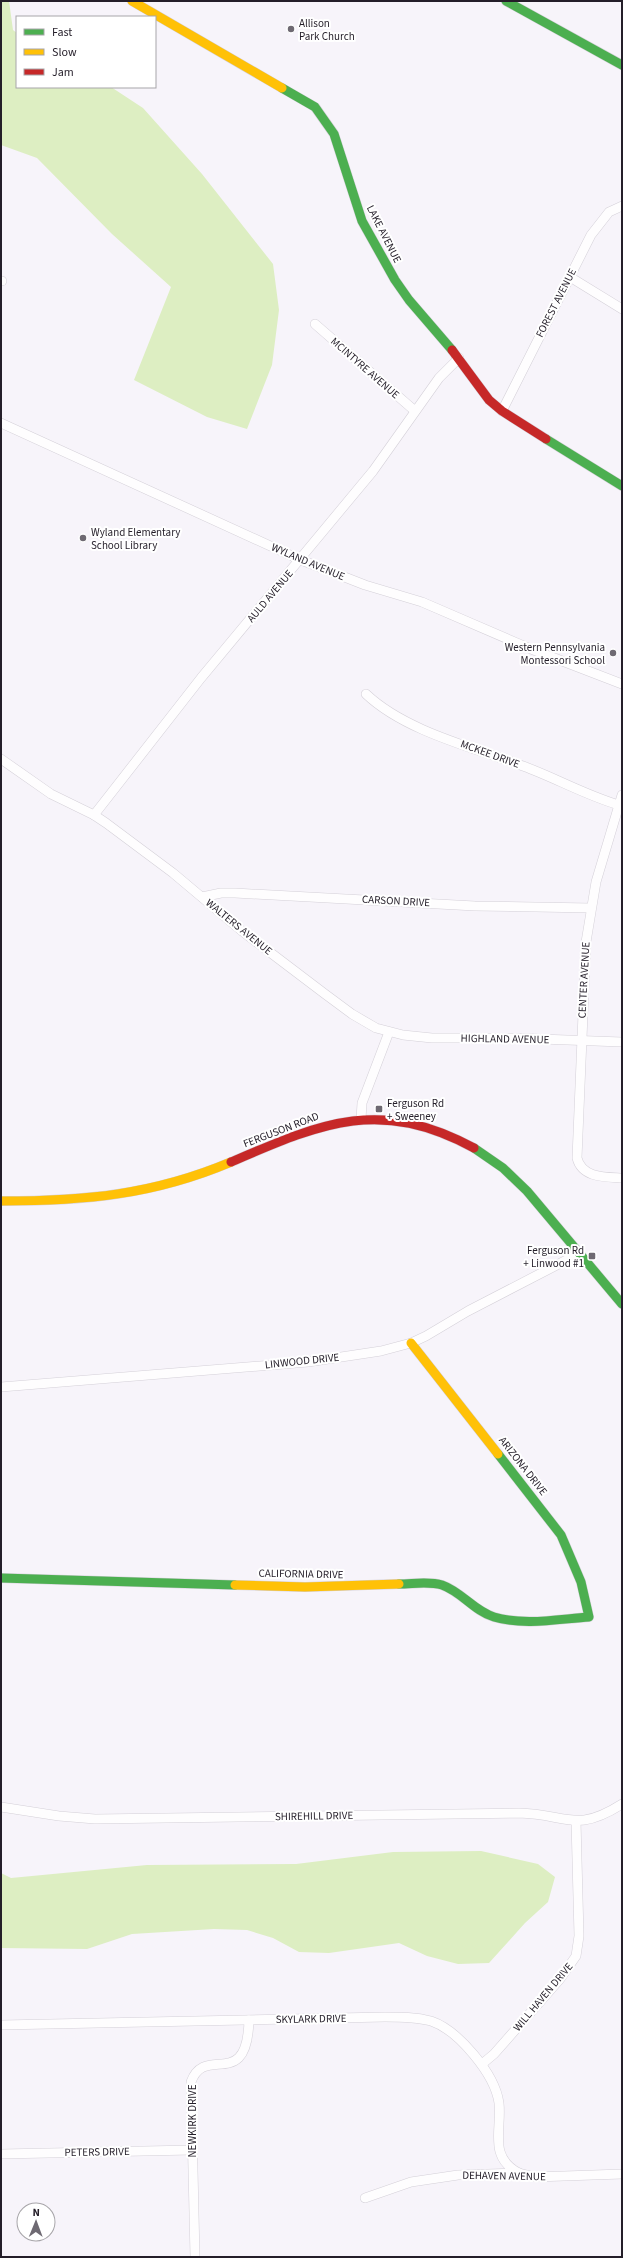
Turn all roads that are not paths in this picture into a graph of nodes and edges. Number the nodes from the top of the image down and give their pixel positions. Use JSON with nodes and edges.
{"nodes":[{"id":1,"x":132,"y":1,"type":"edge"},
{"id":2,"x":506,"y":1,"type":"edge"},
{"id":3,"x":622,"y":65,"type":"edge"},
{"id":4,"x":622,"y":206,"type":"edge"},
{"id":5,"x":570,"y":277,"type":"junction"},
{"id":6,"x":622,"y":309,"type":"edge"},
{"id":7,"x":315,"y":324,"type":"dead end"},
{"id":8,"x":459,"y":358,"type":"junction"},
{"id":9,"x":414,"y":411,"type":"junction"},
{"id":10,"x":502,"y":411,"type":"junction"},
{"id":11,"x":1,"y":423,"type":"edge"},
{"id":12,"x":622,"y":486,"type":"edge"},
{"id":13,"x":301,"y":560,"type":"junction"},
{"id":14,"x":622,"y":684,"type":"edge"},
{"id":15,"x":366,"y":694,"type":"dead end"},
{"id":16,"x":1,"y":759,"type":"edge"},
{"id":17,"x":622,"y":795,"type":"edge"},
{"id":18,"x":619,"y":805,"type":"junction"},
{"id":19,"x":94,"y":814,"type":"junction"},
{"id":20,"x":202,"y":897,"type":"junction"},
{"id":21,"x":591,"y":908,"type":"junction"},
{"id":22,"x":389,"y":1032,"type":"junction"},
{"id":23,"x":582,"y":1041,"type":"junction"},
{"id":24,"x":622,"y":1042,"type":"edge"},
{"id":25,"x":361,"y":1119,"type":"junction"},
{"id":26,"x":622,"y":1178,"type":"edge"},
{"id":27,"x":1,"y":1200,"type":"edge"},
{"id":28,"x":580,"y":1253,"type":"junction"},
{"id":29,"x":622,"y":1304,"type":"edge"},
{"id":30,"x":411,"y":1344,"type":"junction"},
{"id":31,"x":1,"y":1387,"type":"edge"},
{"id":32,"x":1,"y":1578,"type":"edge"},
{"id":33,"x":590,"y":1617,"type":"joint"},
{"id":34,"x":622,"y":1804,"type":"edge"},
{"id":35,"x":1,"y":1807,"type":"edge"},
{"id":36,"x":576,"y":1821,"type":"junction"},
{"id":37,"x":249,"y":2020,"type":"junction"},
{"id":38,"x":1,"y":2025,"type":"edge"},
{"id":39,"x":482,"y":2064,"type":"junction"},
{"id":40,"x":192,"y":2150,"type":"junction"},
{"id":41,"x":1,"y":2154,"type":"edge"},
{"id":42,"x":519,"y":2174,"type":"junction"},
{"id":43,"x":622,"y":2174,"type":"edge"},
{"id":44,"x":365,"y":2198,"type":"dead end"},
{"id":45,"x":195,"y":2257,"type":"edge"}],
"edges":[{"from":1,"to":8,"type":"street","name":"LAKE AVENUE"},
{"from":2,"to":3,"type":"street"},
{"from":4,"to":5,"type":"street","name":"FOREST AVENUE"},
{"from":5,"to":6,"type":"street"},
{"from":5,"to":10,"type":"street","name":"FOREST AVENUE"},
{"from":7,"to":9,"type":"street","name":"MCINTYRE AVENUE"},
{"from":8,"to":9,"type":"street","name":"AULD AVENUE"},
{"from":8,"to":10,"type":"street","name":"LAKE AVENUE"},
{"from":9,"to":13,"type":"street","name":"AULD AVENUE"},
{"from":10,"to":12,"type":"street","name":"LAKE AVENUE"},
{"from":11,"to":13,"type":"street","name":"WYLAND AVENUE"},
{"from":13,"to":14,"type":"street","name":"WYLAND AVENUE"},
{"from":13,"to":19,"type":"street","name":"AULD AVENUE"},
{"from":15,"to":18,"type":"street","name":"MCKEE DRIVE"},
{"from":16,"to":19,"type":"street","name":"WALTERS AVENUE"},
{"from":17,"to":18,"type":"street","name":"CENTER AVENUE"},
{"from":18,"to":21,"type":"street","name":"CENTER AVENUE"},
{"from":19,"to":20,"type":"street","name":"WALTERS AVENUE"},
{"from":20,"to":21,"type":"street","name":"CARSON DRIVE"},
{"from":20,"to":22,"type":"street","name":"WALTERS AVENUE"},
{"from":21,"to":23,"type":"street","name":"CENTER AVENUE"},
{"from":22,"to":23,"type":"street","name":"HIGHLAND AVENUE"},
{"from":22,"to":25,"type":"street"},
{"from":23,"to":24,"type":"street","name":"HIGHLAND AVENUE"},
{"from":23,"to":26,"type":"street","name":"CENTER AVENUE"},
{"from":25,"to":27,"type":"street","name":"FERGUSON ROAD"},
{"from":25,"to":28,"type":"street","name":"FERGUSON ROAD"},
{"from":28,"to":29,"type":"street","name":"FERGUSON ROAD"},
{"from":28,"to":30,"type":"street","name":"LINWOOD DRIVE"},
{"from":30,"to":31,"type":"street","name":"LINWOOD DRIVE"},
{"from":30,"to":33,"type":"street","name":"ARIZONA DRIVE"},
{"from":32,"to":33,"type":"street","name":"CALIFORNIA DRIVE"},
{"from":34,"to":36,"type":"street","name":"SHIREHILL DRIVE"},
{"from":35,"to":36,"type":"street","name":"SHIREHILL DRIVE"},
{"from":36,"to":39,"type":"street","name":"WILL HAVEN DRIVE"},
{"from":37,"to":38,"type":"street","name":"SKYLARK DRIVE"},
{"from":37,"to":39,"type":"street","name":"SKYLARK DRIVE"},
{"from":37,"to":40,"type":"street","name":"NEWKIRK DRIVE"},
{"from":39,"to":42,"type":"street","name":"SKYLARK DRIVE"},
{"from":40,"to":41,"type":"street","name":"PETERS DRIVE"},
{"from":40,"to":45,"type":"street","name":"NEWKIRK DRIVE"},
{"from":42,"to":43,"type":"street","name":"DEHAVEN AVENUE"},
{"from":42,"to":44,"type":"street","name":"DEHAVEN AVENUE"}]}
